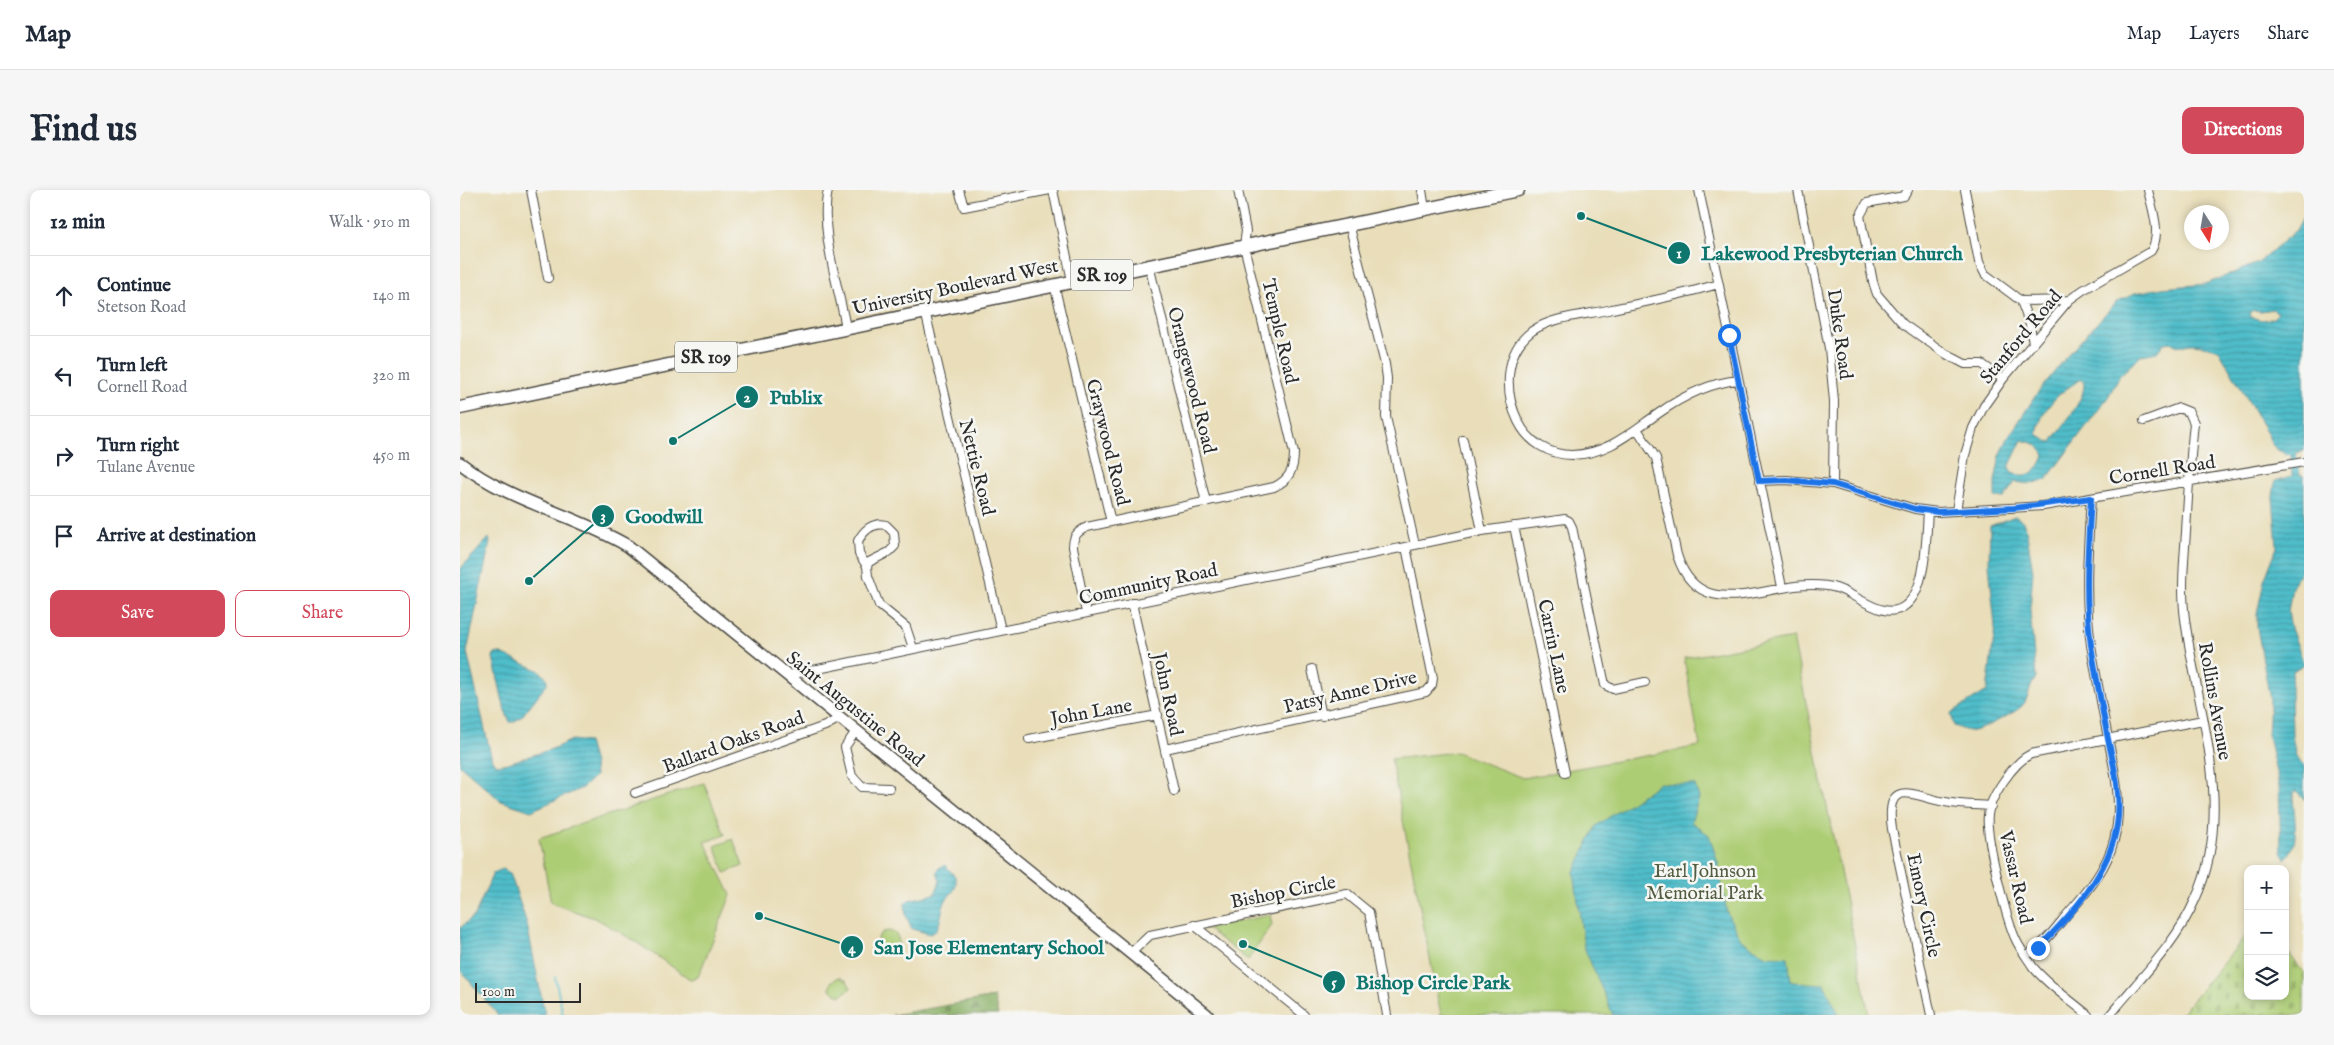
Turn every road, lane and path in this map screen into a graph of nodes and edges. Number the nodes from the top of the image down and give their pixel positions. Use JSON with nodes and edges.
{"nodes":[{"id":1,"x":531,"y":190,"type":"edge"},
{"id":2,"x":828,"y":190,"type":"edge"},
{"id":3,"x":959,"y":190,"type":"edge"},
{"id":4,"x":1052,"y":190,"type":"edge"},
{"id":5,"x":1238,"y":190,"type":"edge"},
{"id":6,"x":1422,"y":190,"type":"edge"},
{"id":7,"x":1518,"y":190,"type":"edge"},
{"id":8,"x":1699,"y":190,"type":"edge"},
{"id":9,"x":1798,"y":190,"type":"edge"},
{"id":10,"x":1908,"y":190,"type":"edge"},
{"id":11,"x":1964,"y":190,"type":"edge"},
{"id":12,"x":2148,"y":190,"type":"edge"},
{"id":13,"x":1425,"y":209,"type":"junction"},
{"id":14,"x":1350,"y":224,"type":"junction"},
{"id":15,"x":1244,"y":246,"type":"junction"},
{"id":16,"x":1149,"y":265,"type":"junction"},
{"id":17,"x":548,"y":278,"type":"dead end"},
{"id":18,"x":1072,"y":281,"type":"junction"},
{"id":19,"x":1054,"y":284,"type":"junction"},
{"id":20,"x":1719,"y":284,"type":"junction"},
{"id":21,"x":2069,"y":300,"type":"junction"},
{"id":22,"x":2021,"y":301,"type":"junction"},
{"id":23,"x":926,"y":311,"type":"junction"},
{"id":24,"x":846,"y":328,"type":"junction"},
{"id":25,"x":2033,"y":344,"type":"junction"},
{"id":26,"x":1738,"y":380,"type":"junction"},
{"id":27,"x":2003,"y":380,"type":"junction"},
{"id":28,"x":460,"y":408,"type":"edge"},
{"id":29,"x":2144,"y":421,"type":"dead end"},
{"id":30,"x":1638,"y":429,"type":"junction"},
{"id":31,"x":1463,"y":440,"type":"dead end"},
{"id":32,"x":2302,"y":462,"type":"edge"},
{"id":33,"x":460,"y":463,"type":"edge"},
{"id":34,"x":1759,"y":481,"type":"junction"},
{"id":35,"x":2189,"y":481,"type":"junction"},
{"id":36,"x":1833,"y":484,"type":"junction"},
{"id":37,"x":2091,"y":498,"type":"junction"},
{"id":38,"x":1206,"y":502,"type":"junction"},
{"id":39,"x":1928,"y":511,"type":"junction"},
{"id":40,"x":1956,"y":511,"type":"junction"},
{"id":41,"x":1111,"y":522,"type":"junction"},
{"id":42,"x":1514,"y":526,"type":"junction"},
{"id":43,"x":1482,"y":530,"type":"junction"},
{"id":44,"x":1415,"y":545,"type":"junction"},
{"id":45,"x":1406,"y":547,"type":"junction"},
{"id":46,"x":867,"y":566,"type":"junction"},
{"id":47,"x":1782,"y":587,"type":"junction"},
{"id":48,"x":1132,"y":603,"type":"junction"},
{"id":49,"x":1086,"y":613,"type":"junction"},
{"id":50,"x":1001,"y":630,"type":"junction"},
{"id":51,"x":914,"y":648,"type":"junction"},
{"id":52,"x":1312,"y":670,"type":"dead end"},
{"id":53,"x":789,"y":675,"type":"junction"},
{"id":54,"x":1645,"y":682,"type":"dead end"},
{"id":55,"x":1158,"y":715,"type":"junction"},
{"id":56,"x":1322,"y":716,"type":"junction"},
{"id":57,"x":840,"y":718,"type":"junction"},
{"id":58,"x":2203,"y":720,"type":"junction"},
{"id":59,"x":856,"y":731,"type":"junction"},
{"id":60,"x":2108,"y":738,"type":"junction"},
{"id":61,"x":1029,"y":739,"type":"dead end"},
{"id":62,"x":1165,"y":749,"type":"junction"},
{"id":63,"x":1564,"y":772,"type":"dead end"},
{"id":64,"x":889,"y":788,"type":"dead end"},
{"id":65,"x":1174,"y":791,"type":"dead end"},
{"id":66,"x":635,"y":793,"type":"dead end"},
{"id":67,"x":1991,"y":806,"type":"junction"},
{"id":68,"x":1194,"y":925,"type":"junction"},
{"id":69,"x":1131,"y":954,"type":"junction"},
{"id":70,"x":2026,"y":956,"type":"junction"},
{"id":71,"x":1207,"y":1015,"type":"edge"},
{"id":72,"x":1304,"y":1015,"type":"edge"},
{"id":73,"x":1387,"y":1015,"type":"edge"},
{"id":74,"x":1931,"y":1015,"type":"edge"},
{"id":75,"x":2088,"y":1015,"type":"edge"},
{"id":76,"x":2110,"y":1015,"type":"edge"}],
"edges":[{"from":1,"to":17,"type":"street"},
{"from":2,"to":24,"type":"street"},
{"from":3,"to":4,"type":"street"},
{"from":4,"to":18,"type":"street"},
{"from":5,"to":15,"type":"street","name":"Temple Road"},
{"from":6,"to":13,"type":"street"},
{"from":7,"to":13,"type":"main road","name":"University Boulevard West","number":"SR 109"},
{"from":8,"to":20,"type":"street"},
{"from":9,"to":36,"type":"street","name":"Duke Road"},
{"from":10,"to":27,"type":"street"},
{"from":11,"to":22,"type":"street"},
{"from":12,"to":21,"type":"street","name":"Stanford Road"},
{"from":13,"to":14,"type":"main road","name":"University Boulevard West","number":"SR 109"},
{"from":14,"to":15,"type":"main road","name":"University Boulevard West","number":"SR 109"},
{"from":14,"to":44,"type":"street"},
{"from":15,"to":16,"type":"main road","name":"University Boulevard West","number":"SR 109"},
{"from":15,"to":38,"type":"street","name":"Temple Road"},
{"from":16,"to":18,"type":"main road","name":"University Boulevard West","number":"SR 109"},
{"from":16,"to":38,"type":"street","name":"Orangewood Road"},
{"from":18,"to":19,"type":"main road","name":"University Boulevard West","number":"SR 109"},
{"from":19,"to":23,"type":"main road","name":"University Boulevard West","number":"SR 109"},
{"from":19,"to":41,"type":"street","name":"Graywood Road"},
{"from":20,"to":26,"type":"street"},
{"from":20,"to":30,"type":"street"},
{"from":21,"to":22,"type":"street"},
{"from":21,"to":25,"type":"street","name":"Stanford Road"},
{"from":22,"to":25,"type":"street"},
{"from":23,"to":24,"type":"main road","name":"University Boulevard West","number":"SR 109"},
{"from":23,"to":50,"type":"street","name":"Nettie Road"},
{"from":24,"to":28,"type":"main road","name":"University Boulevard West","number":"SR 109"},
{"from":25,"to":27,"type":"street","name":"Stanford Road"},
{"from":26,"to":30,"type":"street"},
{"from":26,"to":34,"type":"street"},
{"from":27,"to":40,"type":"street","name":"Stanford Road"},
{"from":29,"to":35,"type":"street","name":"Rollins Avenue"},
{"from":30,"to":47,"type":"street"},
{"from":31,"to":43,"type":"street"},
{"from":32,"to":35,"type":"street","name":"Cornell Road"},
{"from":33,"to":53,"type":"main road","name":"Saint Augustine Road"},
{"from":34,"to":36,"type":"street","name":"Cornell Road"},
{"from":34,"to":47,"type":"street"},
{"from":35,"to":37,"type":"street","name":"Cornell Road"},
{"from":35,"to":58,"type":"street","name":"Rollins Avenue"},
{"from":36,"to":39,"type":"street","name":"Cornell Road"},
{"from":37,"to":40,"type":"street","name":"Cornell Road"},
{"from":37,"to":60,"type":"street"},
{"from":38,"to":41,"type":"street"},
{"from":39,"to":40,"type":"street","name":"Cornell Road"},
{"from":39,"to":47,"type":"street"},
{"from":41,"to":49,"type":"street","name":"Graywood Road"},
{"from":42,"to":43,"type":"street","name":"Community Road"},
{"from":42,"to":54,"type":"street","name":"Community Road"},
{"from":42,"to":63,"type":"street","name":"Carrin Lane"},
{"from":43,"to":44,"type":"street","name":"Community Road"},
{"from":44,"to":45,"type":"street","name":"Community Road"},
{"from":45,"to":48,"type":"street","name":"Community Road"},
{"from":45,"to":56,"type":"street","name":"Patsy Anne Drive"},
{"from":46,"to":46,"type":"street"},
{"from":46,"to":51,"type":"street"},
{"from":48,"to":49,"type":"street","name":"Community Road"},
{"from":48,"to":55,"type":"street","name":"John Road"},
{"from":49,"to":50,"type":"street","name":"Community Road"},
{"from":50,"to":51,"type":"street","name":"Community Road"},
{"from":51,"to":53,"type":"street","name":"Community Road"},
{"from":52,"to":56,"type":"street"},
{"from":53,"to":57,"type":"main road","name":"Saint Augustine Road"},
{"from":55,"to":61,"type":"street","name":"John Lane"},
{"from":55,"to":62,"type":"street","name":"John Road"},
{"from":56,"to":62,"type":"street","name":"Patsy Anne Drive"},
{"from":57,"to":59,"type":"main road","name":"Saint Augustine Road"},
{"from":57,"to":66,"type":"street","name":"Ballard Oaks Road"},
{"from":58,"to":60,"type":"street"},
{"from":58,"to":76,"type":"street","name":"Rollins Avenue"},
{"from":59,"to":64,"type":"street"},
{"from":59,"to":69,"type":"main road","name":"Saint Augustine Road"},
{"from":60,"to":67,"type":"street"},
{"from":60,"to":70,"type":"street"},
{"from":62,"to":65,"type":"street","name":"John Road"},
{"from":67,"to":70,"type":"street","name":"Vassar Road"},
{"from":67,"to":74,"type":"street","name":"Emory Circle"},
{"from":68,"to":69,"type":"street","name":"Bishop Circle"},
{"from":68,"to":72,"type":"street"},
{"from":68,"to":73,"type":"street","name":"Bishop Circle"},
{"from":69,"to":71,"type":"main road","name":"Saint Augustine Road"},
{"from":70,"to":75,"type":"street","name":"Vassar Road"}]}
